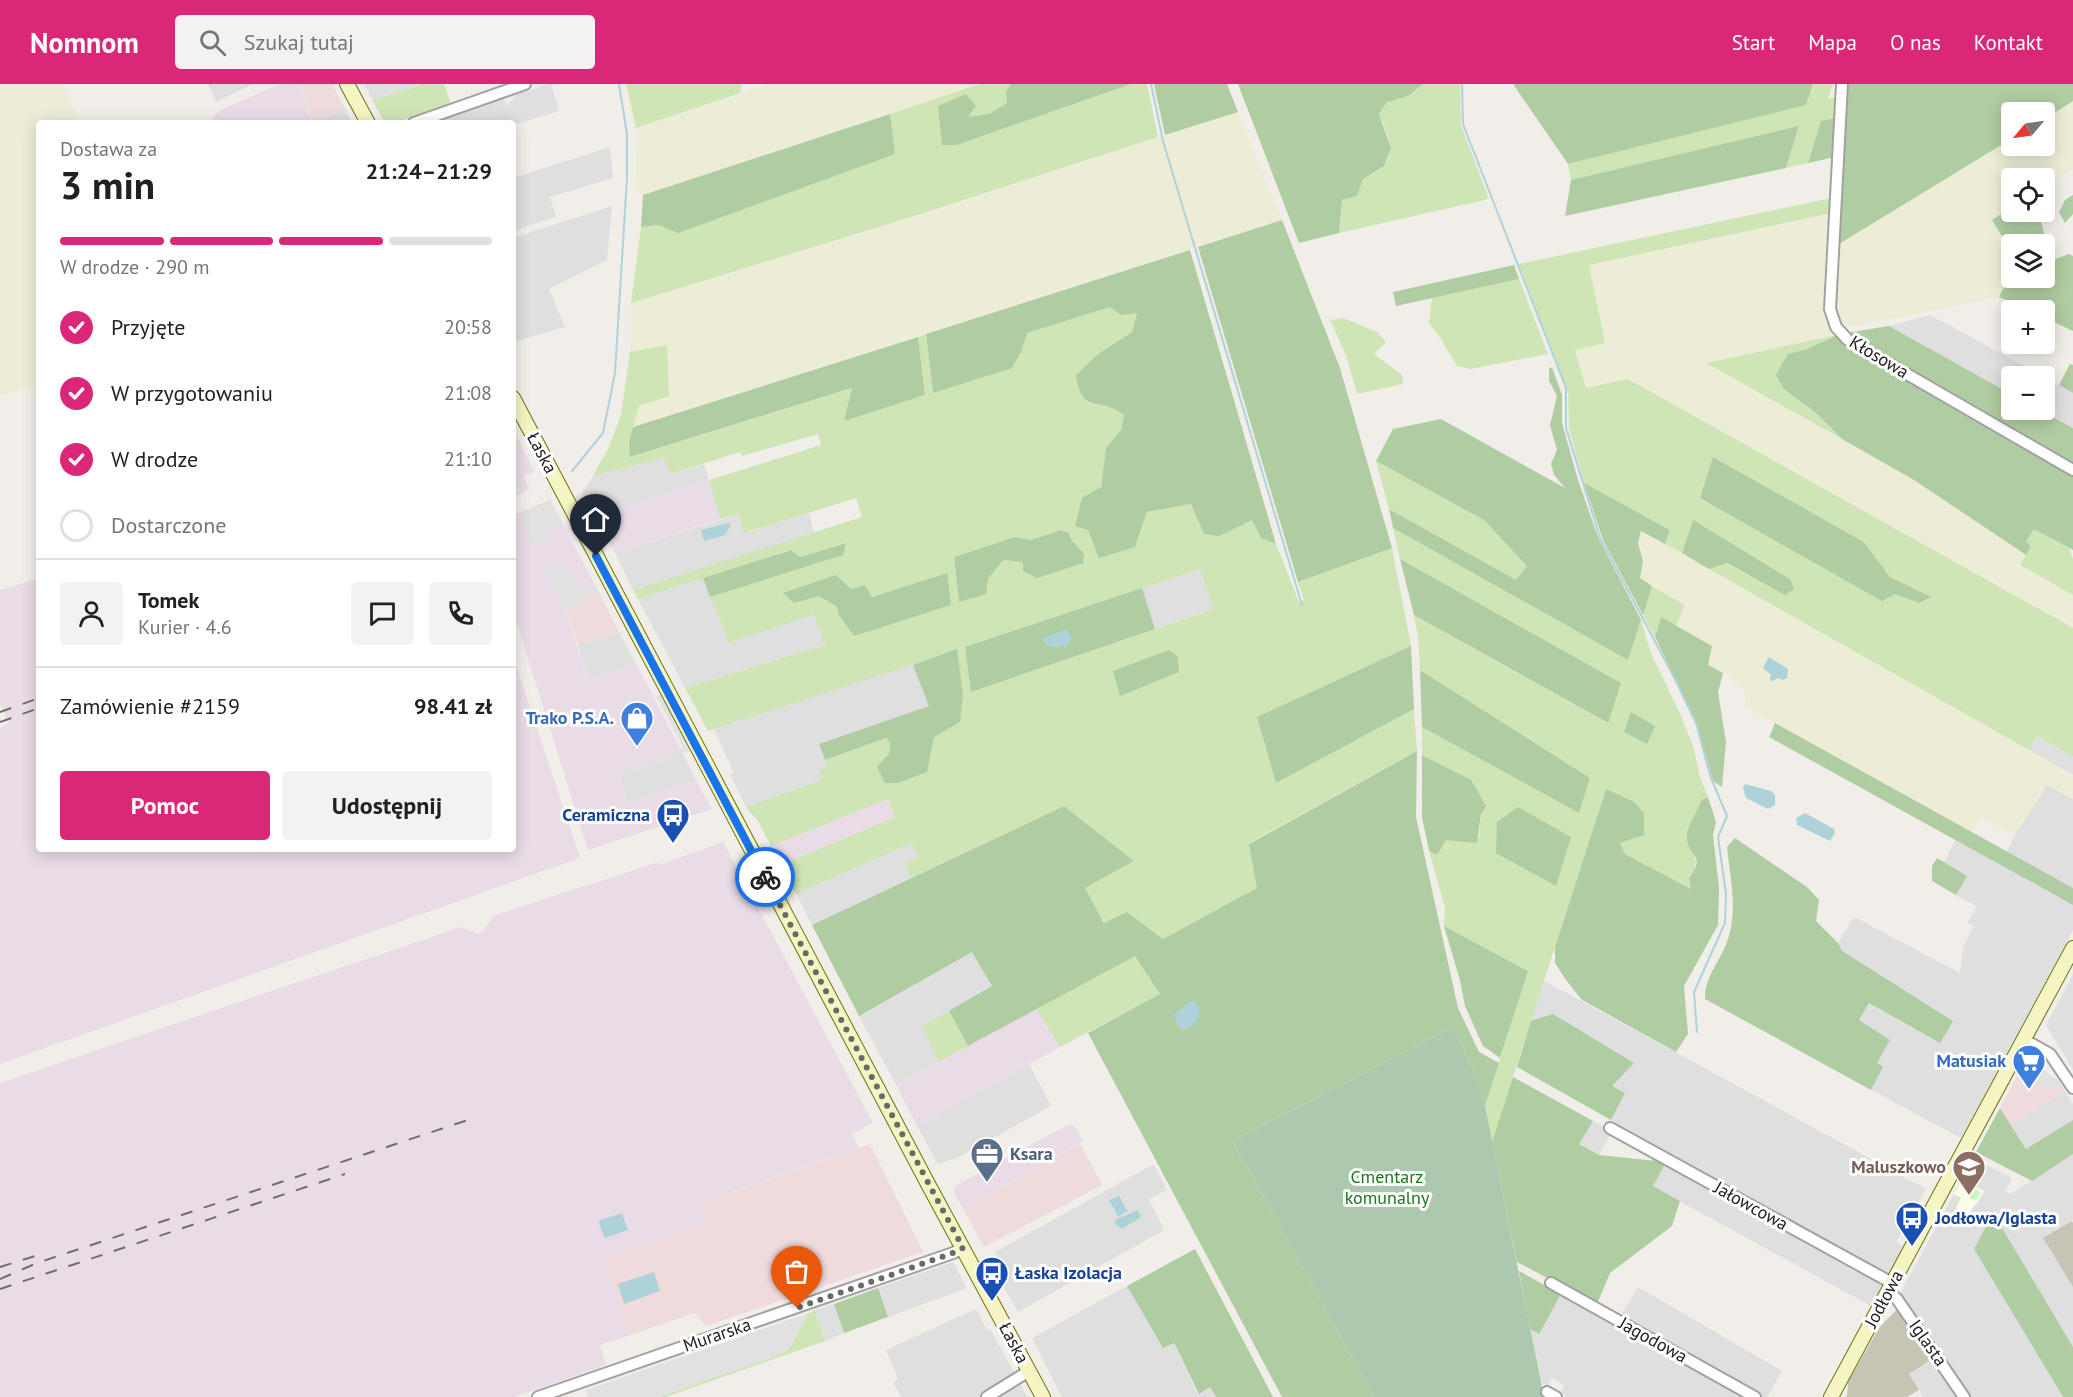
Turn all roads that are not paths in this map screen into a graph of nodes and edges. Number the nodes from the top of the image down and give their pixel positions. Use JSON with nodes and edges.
{"nodes":[{"id":1,"x":347,"y":84,"type":"edge"},
{"id":2,"x":525,"y":84,"type":"edge"},
{"id":3,"x":1842,"y":84,"type":"edge"},
{"id":4,"x":366,"y":120,"type":"edge"},
{"id":5,"x":423,"y":120,"type":"edge"},
{"id":6,"x":516,"y":404,"type":"edge"},
{"id":7,"x":2073,"y":470,"type":"edge"},
{"id":8,"x":2073,"y":948,"type":"edge"},
{"id":9,"x":2023,"y":1039,"type":"junction"},
{"id":10,"x":2073,"y":1088,"type":"edge"},
{"id":11,"x":1610,"y":1128,"type":"dead end"},
{"id":12,"x":963,"y":1248,"type":"junction"},
{"id":13,"x":1551,"y":1283,"type":"dead end"},
{"id":14,"x":1890,"y":1287,"type":"junction"},
{"id":15,"x":1029,"y":1371,"type":"junction"},
{"id":16,"x":567,"y":1392,"type":"edge"},
{"id":17,"x":538,"y":1397,"type":"edge"},
{"id":18,"x":987,"y":1397,"type":"edge"},
{"id":19,"x":1043,"y":1397,"type":"edge"},
{"id":20,"x":1755,"y":1397,"type":"edge"},
{"id":21,"x":1831,"y":1397,"type":"edge"},
{"id":22,"x":1964,"y":1397,"type":"edge"}],
"edges":[{"from":1,"to":4,"type":"main road"},
{"from":2,"to":5,"type":"street"},
{"from":3,"to":7,"type":"street","name":"Kłosowa"},
{"from":6,"to":12,"type":"main road","name":"Łaska"},
{"from":8,"to":9,"type":"main road","name":"Jodłowa"},
{"from":9,"to":10,"type":"street"},
{"from":9,"to":14,"type":"main road","name":"Jodłowa"},
{"from":11,"to":14,"type":"street","name":"Jałowcowa"},
{"from":12,"to":15,"type":"main road","name":"Łaska"},
{"from":12,"to":16,"type":"street","name":"Murarska"},
{"from":13,"to":20,"type":"street","name":"Jagodowa"},
{"from":14,"to":21,"type":"main road","name":"Jodłowa"},
{"from":14,"to":22,"type":"street","name":"Iglasta"},
{"from":15,"to":18,"type":"street"},
{"from":15,"to":19,"type":"main road","name":"Łaska"},
{"from":16,"to":17,"type":"street","name":"Murarska"}]}
